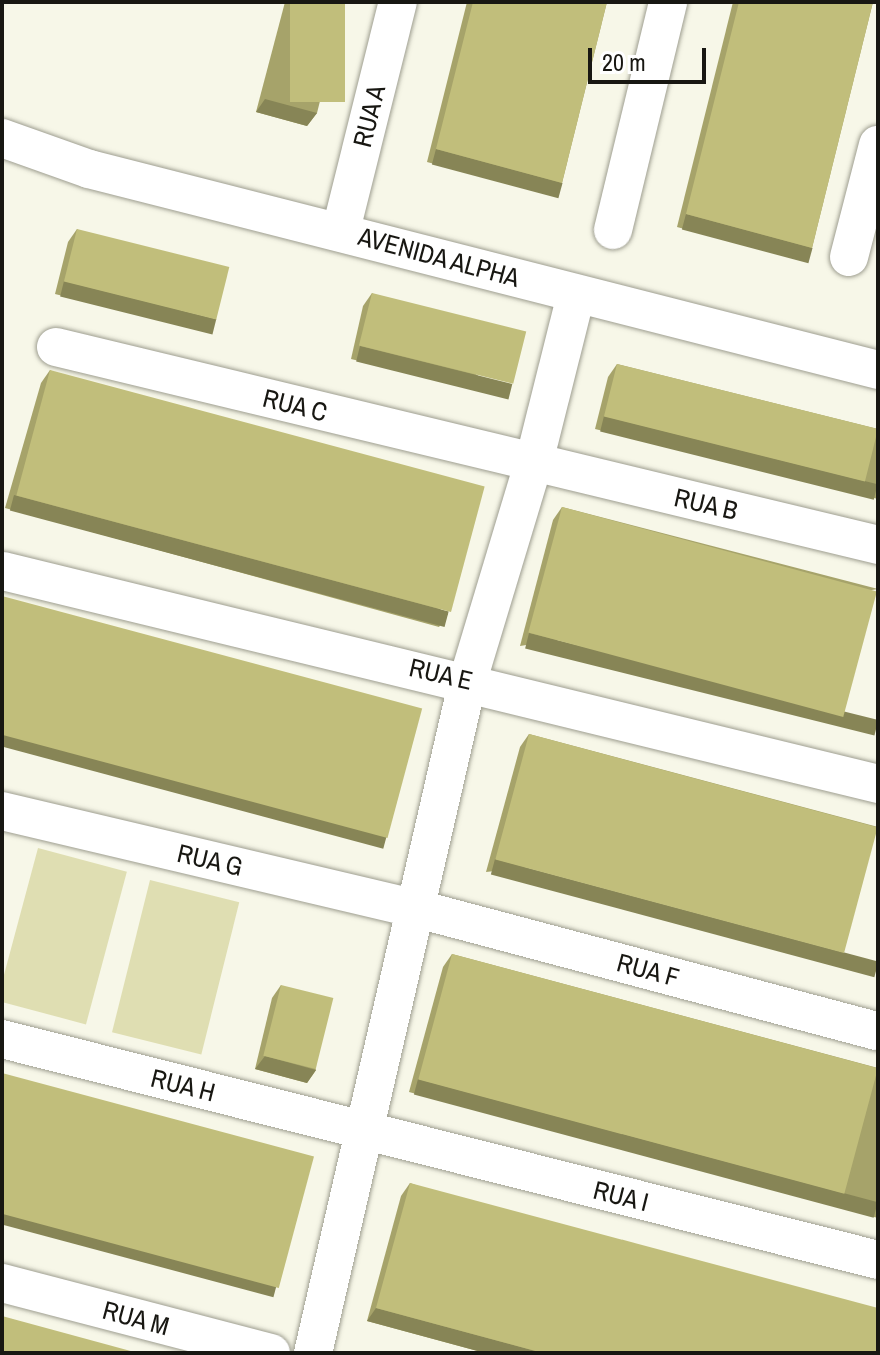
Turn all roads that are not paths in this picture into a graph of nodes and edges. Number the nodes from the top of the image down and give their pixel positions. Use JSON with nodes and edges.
{"nodes":[{"id":1,"x":398,"y":2,"type":"edge"},
{"id":2,"x":668,"y":2,"type":"edge"},
{"id":3,"x":2,"y":138,"type":"edge"},
{"id":4,"x":878,"y":145,"type":"edge"},
{"id":5,"x":341,"y":230,"type":"junction"},
{"id":6,"x":613,"y":230,"type":"dead end"},
{"id":7,"x":849,"y":257,"type":"dead end"},
{"id":8,"x":576,"y":295,"type":"junction"},
{"id":9,"x":56,"y":347,"type":"dead end"},
{"id":10,"x":878,"y":370,"type":"edge"},
{"id":11,"x":534,"y":462,"type":"junction"},
{"id":12,"x":878,"y":545,"type":"edge"},
{"id":13,"x":3,"y":571,"type":"edge"},
{"id":14,"x":468,"y":680,"type":"junction"},
{"id":15,"x":878,"y":784,"type":"edge"},
{"id":16,"x":2,"y":811,"type":"edge"},
{"id":17,"x":418,"y":909,"type":"junction"},
{"id":18,"x":878,"y":1031,"type":"edge"},
{"id":19,"x":2,"y":1039,"type":"edge"},
{"id":20,"x":364,"y":1131,"type":"junction"},
{"id":21,"x":878,"y":1260,"type":"edge"},
{"id":22,"x":2,"y":1283,"type":"edge"},
{"id":23,"x":271,"y":1353,"type":"edge"},
{"id":24,"x":313,"y":1353,"type":"edge"}],
"edges":[{"from":1,"to":5,"type":"street","name":"RUA A"},
{"from":2,"to":6,"type":"street"},
{"from":3,"to":5,"type":"street","name":"AVENIDA ALPHA"},
{"from":4,"to":7,"type":"street"},
{"from":5,"to":8,"type":"street","name":"AVENIDA ALPHA"},
{"from":8,"to":10,"type":"street","name":"AVENIDA ALPHA"},
{"from":8,"to":11,"type":"street"},
{"from":9,"to":11,"type":"street","name":"RUA C"},
{"from":11,"to":12,"type":"street","name":"RUA B"},
{"from":11,"to":14,"type":"street"},
{"from":13,"to":14,"type":"street","name":"RUA E"},
{"from":14,"to":15,"type":"street","name":"RUA E"},
{"from":14,"to":17,"type":"street"},
{"from":16,"to":17,"type":"street","name":"RUA G"},
{"from":17,"to":18,"type":"street","name":"RUA F"},
{"from":17,"to":20,"type":"street"},
{"from":19,"to":20,"type":"street","name":"RUA H"},
{"from":20,"to":21,"type":"street","name":"RUA I"},
{"from":20,"to":24,"type":"street"},
{"from":22,"to":23,"type":"street","name":"RUA M"}]}
